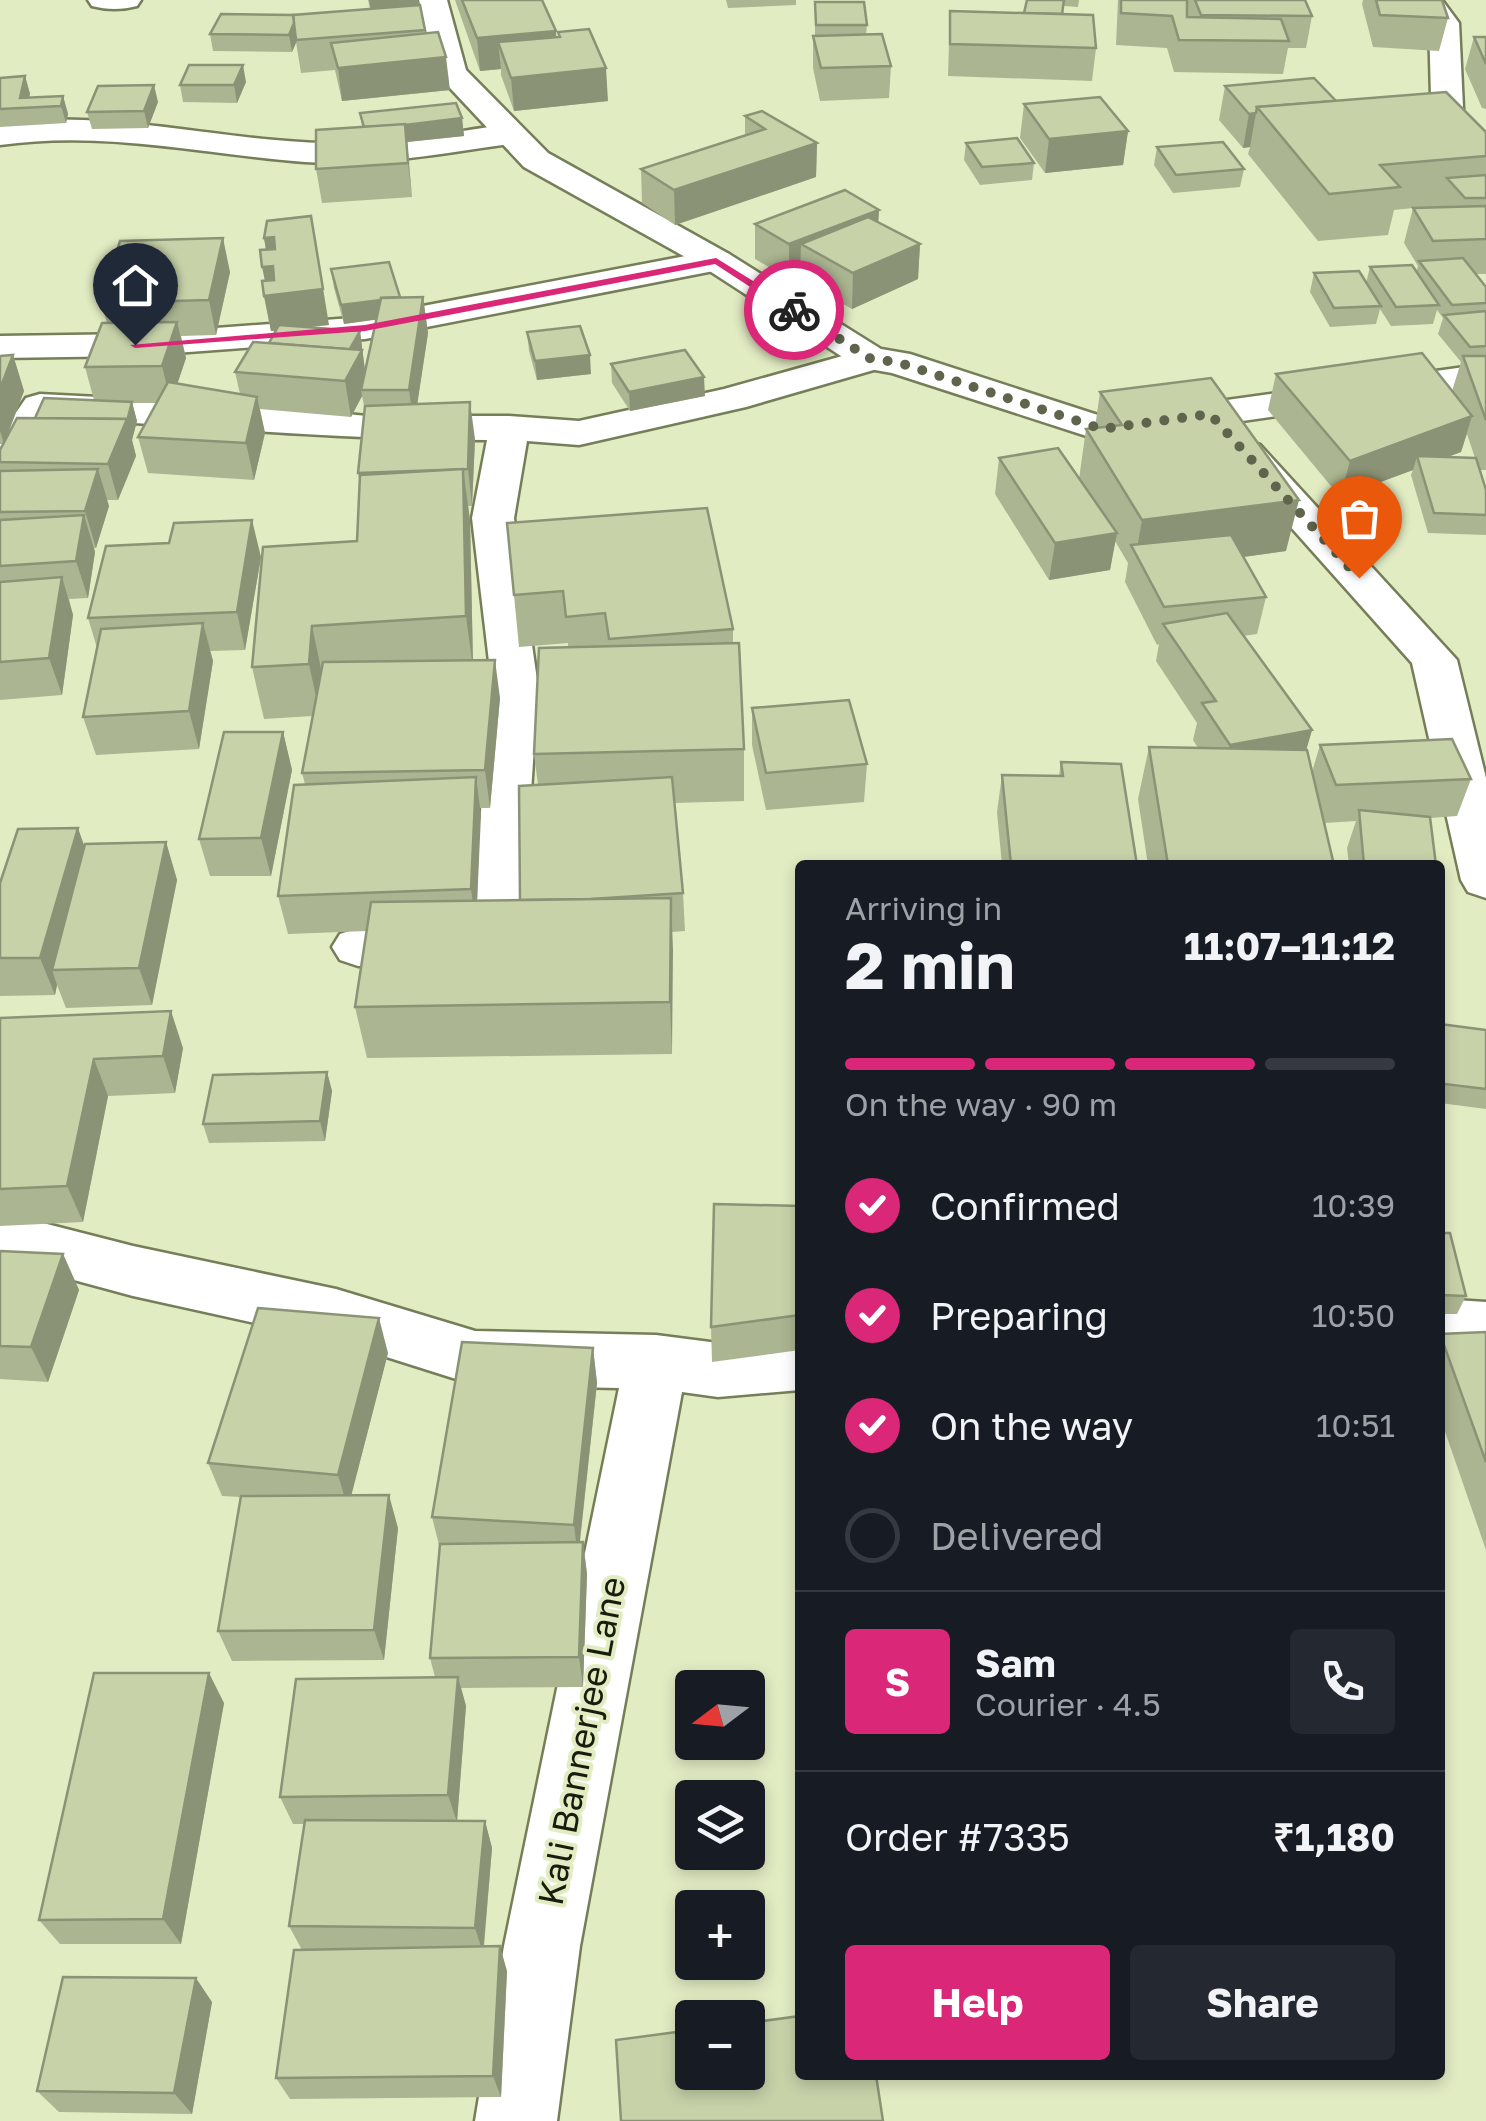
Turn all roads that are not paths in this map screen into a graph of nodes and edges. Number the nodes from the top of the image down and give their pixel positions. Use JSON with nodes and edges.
{"nodes":[{"id":1,"x":102,"y":0,"type":"edge"},
{"id":2,"x":127,"y":0,"type":"edge"},
{"id":3,"x":433,"y":0,"type":"edge"},
{"id":4,"x":1448,"y":15,"type":"edge"},
{"id":5,"x":510,"y":134,"type":"junction"},
{"id":6,"x":0,"y":136,"type":"edge"},
{"id":7,"x":1486,"y":161,"type":"edge"},
{"id":8,"x":716,"y":261,"type":"junction"},
{"id":9,"x":0,"y":347,"type":"edge"},
{"id":10,"x":871,"y":359,"type":"junction"},
{"id":11,"x":1486,"y":375,"type":"edge"},
{"id":12,"x":1210,"y":414,"type":"junction"},
{"id":13,"x":509,"y":428,"type":"junction"},
{"id":14,"x":0,"y":465,"type":"edge"},
{"id":15,"x":1486,"y":880,"type":"edge"},
{"id":16,"x":358,"y":947,"type":"dead end"},
{"id":17,"x":0,"y":1236,"type":"edge"},
{"id":18,"x":1445,"y":1325,"type":"edge"},
{"id":19,"x":1486,"y":1328,"type":"edge"},
{"id":20,"x":656,"y":1362,"type":"junction"},
{"id":21,"x":795,"y":1363,"type":"edge"},
{"id":22,"x":516,"y":2121,"type":"edge"}],
"edges":[{"from":1,"to":2,"type":"street"},
{"from":3,"to":5,"type":"street"},
{"from":4,"to":7,"type":"street"},
{"from":5,"to":6,"type":"street"},
{"from":5,"to":8,"type":"street"},
{"from":8,"to":9,"type":"street"},
{"from":8,"to":10,"type":"street"},
{"from":10,"to":12,"type":"street"},
{"from":10,"to":13,"type":"street"},
{"from":11,"to":12,"type":"street"},
{"from":12,"to":15,"type":"street"},
{"from":13,"to":14,"type":"street"},
{"from":13,"to":16,"type":"street"},
{"from":17,"to":20,"type":"street"},
{"from":18,"to":19,"type":"street"},
{"from":20,"to":21,"type":"street"},
{"from":20,"to":22,"type":"street","name":"Kali Bannerjee Lane"}]}
